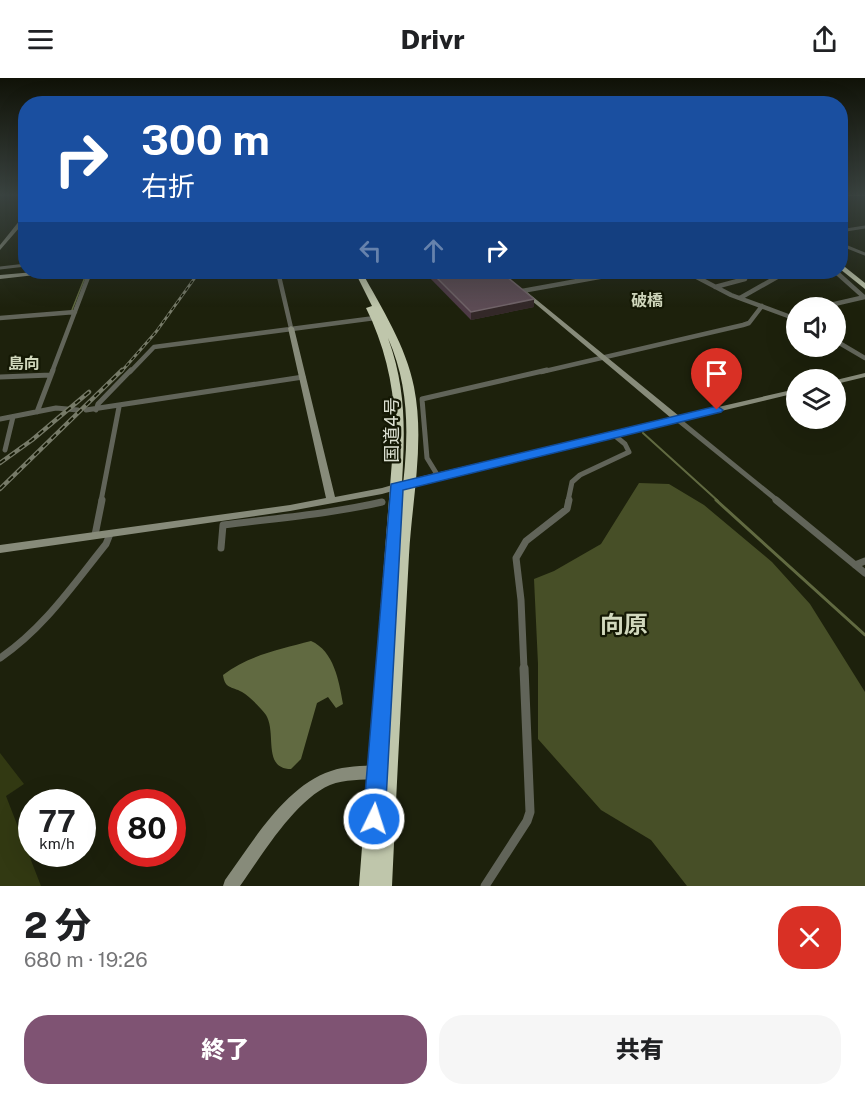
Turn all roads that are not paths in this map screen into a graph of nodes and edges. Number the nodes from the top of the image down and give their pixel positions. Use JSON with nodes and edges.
{"nodes":[{"id":1,"x":13,"y":232,"type":"edge"},
{"id":2,"x":848,"y":247,"type":"edge"},
{"id":3,"x":0,"y":248,"type":"edge"},
{"id":4,"x":865,"y":254,"type":"edge"},
{"id":5,"x":18,"y":266,"type":"edge"},
{"id":6,"x":848,"y":266,"type":"edge"},
{"id":7,"x":0,"y":268,"type":"edge"},
{"id":8,"x":848,"y":272,"type":"edge"},
{"id":9,"x":18,"y":275,"type":"edge"},
{"id":10,"x":0,"y":277,"type":"edge"},
{"id":11,"x":87,"y":279,"type":"edge"},
{"id":12,"x":280,"y":279,"type":"edge"},
{"id":13,"x":355,"y":279,"type":"edge"},
{"id":14,"x":362,"y":279,"type":"edge"},
{"id":15,"x":588,"y":279,"type":"edge"},
{"id":16,"x":701,"y":279,"type":"edge"},
{"id":17,"x":745,"y":279,"type":"edge"},
{"id":18,"x":774,"y":279,"type":"edge"},
{"id":19,"x":844,"y":279,"type":"edge"},
{"id":20,"x":865,"y":280,"type":"edge"},
{"id":21,"x":515,"y":285,"type":"edge"},
{"id":22,"x":715,"y":286,"type":"junction"},
{"id":23,"x":865,"y":287,"type":"edge"},
{"id":24,"x":522,"y":291,"type":"junction"},
{"id":25,"x":865,"y":297,"type":"edge"},
{"id":26,"x":740,"y":298,"type":"junction"},
{"id":27,"x":846,"y":301,"type":"edge"},
{"id":28,"x":762,"y":306,"type":"junction"},
{"id":29,"x":75,"y":312,"type":"junction"},
{"id":30,"x":786,"y":313,"type":"edge"},
{"id":31,"x":0,"y":318,"type":"edge"},
{"id":32,"x":375,"y":318,"type":"junction"},
{"id":33,"x":291,"y":328,"type":"junction"},
{"id":34,"x":846,"y":347,"type":"edge"},
{"id":35,"x":602,"y":357,"type":"junction"},
{"id":36,"x":865,"y":358,"type":"edge"},
{"id":37,"x":51,"y":375,"type":"junction"},
{"id":38,"x":865,"y":375,"type":"edge"},
{"id":39,"x":303,"y":377,"type":"junction"},
{"id":40,"x":0,"y":378,"type":"edge"},
{"id":41,"x":846,"y":380,"type":"edge"},
{"id":42,"x":786,"y":393,"type":"edge"},
{"id":43,"x":119,"y":407,"type":"junction"},
{"id":44,"x":78,"y":410,"type":"dead end"},
{"id":45,"x":86,"y":410,"type":"dead end"},
{"id":46,"x":96,"y":410,"type":"junction"},
{"id":47,"x":37,"y":412,"type":"junction"},
{"id":48,"x":13,"y":417,"type":"junction"},
{"id":49,"x":0,"y":419,"type":"edge"},
{"id":50,"x":677,"y":419,"type":"junction"},
{"id":51,"x":614,"y":435,"type":"junction"},
{"id":52,"x":5,"y":450,"type":"dead end"},
{"id":53,"x":438,"y":476,"type":"junction"},
{"id":54,"x":402,"y":485,"type":"junction"},
{"id":55,"x":327,"y":501,"type":"junction"},
{"id":56,"x":382,"y":502,"type":"dead end"},
{"id":57,"x":324,"y":512,"type":"junction"},
{"id":58,"x":110,"y":534,"type":"junction"},
{"id":59,"x":95,"y":535,"type":"junction"},
{"id":60,"x":221,"y":548,"type":"dead end"},
{"id":61,"x":0,"y":549,"type":"edge"},
{"id":62,"x":865,"y":561,"type":"edge"},
{"id":63,"x":855,"y":565,"type":"junction"},
{"id":64,"x":865,"y":573,"type":"edge"},
{"id":65,"x":0,"y":658,"type":"edge"},
{"id":66,"x":377,"y":772,"type":"junction"},
{"id":67,"x":231,"y":886,"type":"edge"},
{"id":68,"x":369,"y":886,"type":"edge"},
{"id":69,"x":382,"y":886,"type":"edge"},
{"id":70,"x":485,"y":886,"type":"edge"}],
"edges":[{"from":1,"to":3,"type":"street"},
{"from":2,"to":4,"type":"street"},
{"from":5,"to":7,"type":"street"},
{"from":6,"to":20,"type":"highway"},
{"from":8,"to":23,"type":"highway"},
{"from":9,"to":10,"type":"street"},
{"from":11,"to":29,"type":"street"},
{"from":12,"to":33,"type":"street"},
{"from":13,"to":32,"type":"highway","name":"国道4号"},
{"from":14,"to":54,"type":"highway","name":"国道4号"},
{"from":15,"to":24,"type":"street"},
{"from":16,"to":22,"type":"street"},
{"from":17,"to":22,"type":"street"},
{"from":18,"to":26,"type":"street"},
{"from":19,"to":25,"type":"street"},
{"from":21,"to":24,"type":"street"},
{"from":22,"to":26,"type":"street"},
{"from":24,"to":35,"type":"street"},
{"from":25,"to":27,"type":"street"},
{"from":26,"to":28,"type":"street"},
{"from":28,"to":30,"type":"street"},
{"from":28,"to":35,"type":"street"},
{"from":29,"to":31,"type":"street"},
{"from":29,"to":37,"type":"street"},
{"from":32,"to":33,"type":"street"},
{"from":32,"to":54,"type":"highway","name":"国道4号"},
{"from":33,"to":39,"type":"street"},
{"from":33,"to":46,"type":"street"},
{"from":34,"to":36,"type":"street"},
{"from":35,"to":50,"type":"street"},
{"from":35,"to":53,"type":"street"},
{"from":37,"to":40,"type":"street"},
{"from":37,"to":47,"type":"street"},
{"from":38,"to":41,"type":"street"},
{"from":39,"to":43,"type":"street"},
{"from":39,"to":55,"type":"street"},
{"from":42,"to":50,"type":"street"},
{"from":43,"to":46,"type":"street"},
{"from":43,"to":59,"type":"street"},
{"from":44,"to":47,"type":"street"},
{"from":45,"to":46,"type":"street"},
{"from":47,"to":48,"type":"street"},
{"from":48,"to":49,"type":"street"},
{"from":48,"to":52,"type":"street"},
{"from":50,"to":51,"type":"street"},
{"from":50,"to":63,"type":"street"},
{"from":51,"to":53,"type":"street"},
{"from":51,"to":70,"type":"street"},
{"from":53,"to":54,"type":"street"},
{"from":54,"to":55,"type":"street"},
{"from":54,"to":66,"type":"highway","name":"国道4号"},
{"from":54,"to":69,"type":"highway","name":"国道4号"},
{"from":55,"to":57,"type":"street"},
{"from":55,"to":58,"type":"street"},
{"from":56,"to":57,"type":"street"},
{"from":57,"to":60,"type":"street"},
{"from":58,"to":59,"type":"street"},
{"from":58,"to":65,"type":"street"},
{"from":59,"to":61,"type":"street"},
{"from":62,"to":63,"type":"street"},
{"from":63,"to":64,"type":"street"},
{"from":66,"to":67,"type":"street"},
{"from":66,"to":68,"type":"highway","name":"国道4号"}]}
